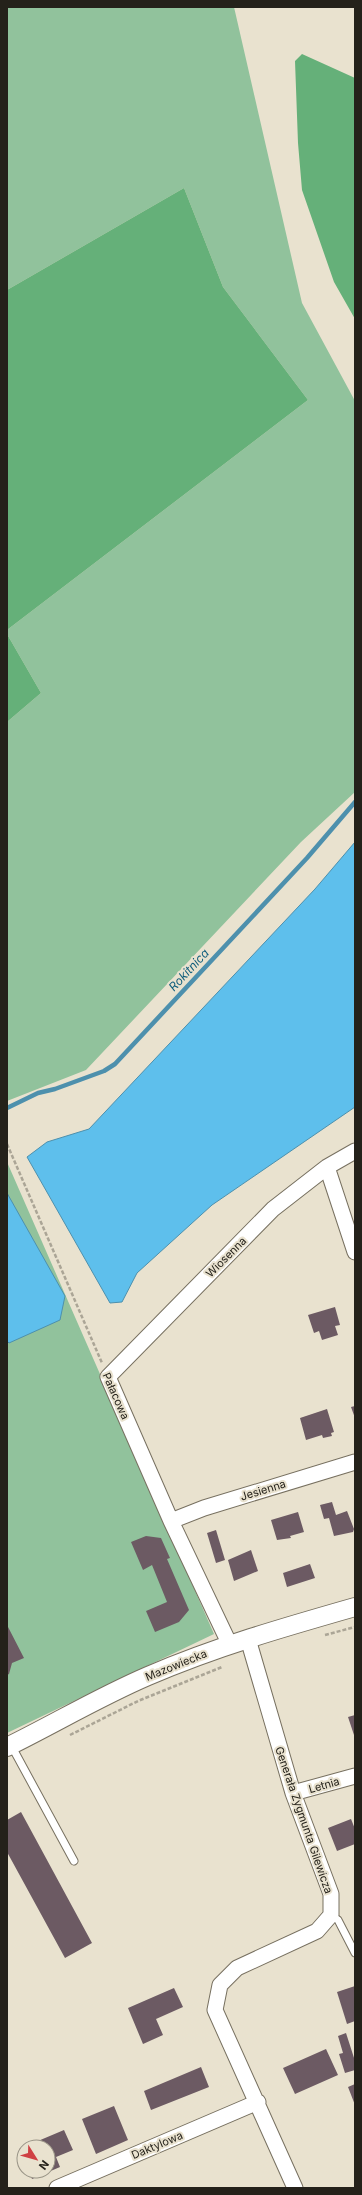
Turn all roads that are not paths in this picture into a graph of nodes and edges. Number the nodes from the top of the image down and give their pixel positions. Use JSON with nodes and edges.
{"nodes":[{"id":1,"x":355,"y":1151,"type":"edge"},
{"id":2,"x":327,"y":1167,"type":"junction"},
{"id":3,"x":355,"y":1252,"type":"edge"},
{"id":4,"x":108,"y":1376,"type":"joint"},
{"id":5,"x":355,"y":1462,"type":"edge"},
{"id":6,"x":171,"y":1521,"type":"junction"},
{"id":7,"x":355,"y":1607,"type":"edge"},
{"id":8,"x":248,"y":1639,"type":"junction"},
{"id":9,"x":230,"y":1645,"type":"junction"},
{"id":10,"x":9,"y":1746,"type":"edge"},
{"id":11,"x":355,"y":1776,"type":"edge"},
{"id":12,"x":292,"y":1793,"type":"junction"},
{"id":13,"x":74,"y":1861,"type":"dead end"},
{"id":14,"x":331,"y":1915,"type":"junction"},
{"id":15,"x":355,"y":1953,"type":"edge"},
{"id":16,"x":258,"y":2102,"type":"junction"},
{"id":17,"x":57,"y":2188,"type":"edge"},
{"id":18,"x":295,"y":2188,"type":"edge"}],
"edges":[{"from":1,"to":2,"type":"street","name":"Wiosenna"},
{"from":2,"to":3,"type":"street"},
{"from":2,"to":4,"type":"street","name":"Wiosenna"},
{"from":4,"to":6,"type":"street","name":"Pałacowa"},
{"from":5,"to":6,"type":"street","name":"Jesienna"},
{"from":6,"to":9,"type":"street","name":"Pałacowa"},
{"from":7,"to":8,"type":"street","name":"Mazowiecka"},
{"from":8,"to":9,"type":"street","name":"Mazowiecka"},
{"from":8,"to":12,"type":"street","name":"Generała Zygmunta Gilewicza"},
{"from":9,"to":10,"type":"street","name":"Mazowiecka"},
{"from":10,"to":13,"type":"lane"},
{"from":11,"to":12,"type":"street","name":"Letnia"},
{"from":12,"to":14,"type":"street","name":"Generała Zygmunta Gilewicza"},
{"from":14,"to":15,"type":"lane"},
{"from":14,"to":16,"type":"street"},
{"from":16,"to":17,"type":"street","name":"Daktylowa"},
{"from":16,"to":18,"type":"street"}]}
